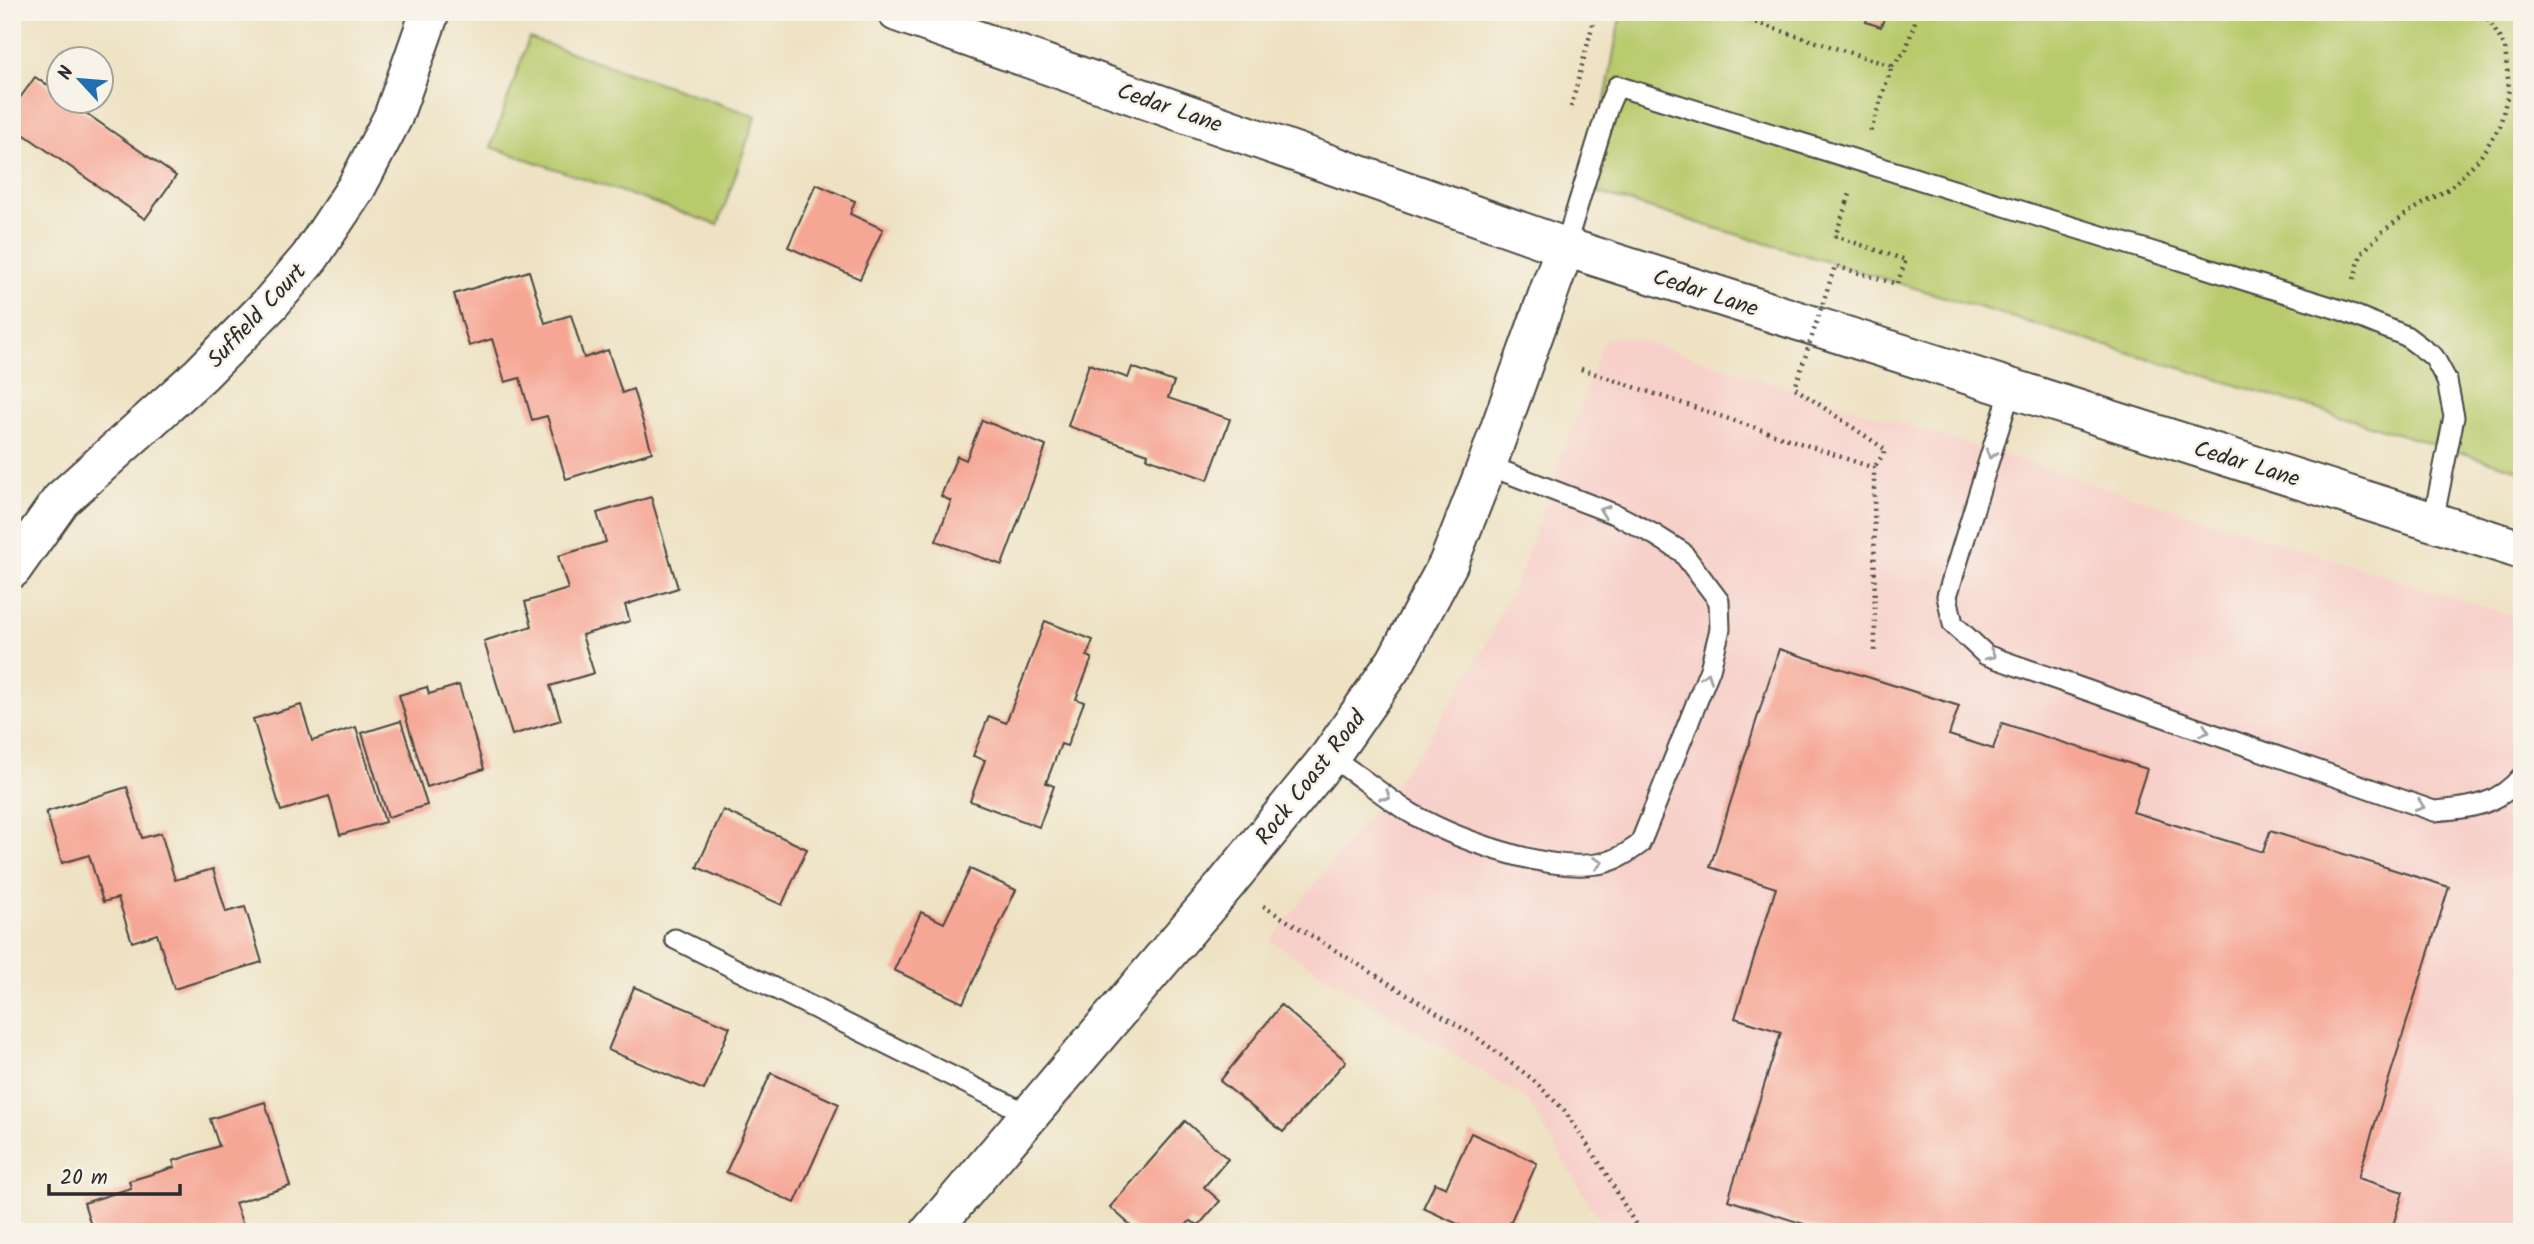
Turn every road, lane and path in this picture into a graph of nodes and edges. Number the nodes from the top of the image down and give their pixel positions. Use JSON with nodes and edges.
{"nodes":[{"id":1,"x":430,"y":12,"type":"edge"},
{"id":2,"x":897,"y":12,"type":"edge"},
{"id":3,"x":1596,"y":12,"type":"edge"},
{"id":4,"x":1722,"y":12,"type":"edge"},
{"id":5,"x":1918,"y":12,"type":"edge"},
{"id":6,"x":2484,"y":12,"type":"edge"},
{"id":7,"x":1892,"y":66,"type":"junction"},
{"id":8,"x":1567,"y":118,"type":"dead end"},
{"id":9,"x":1860,"y":162,"type":"junction"},
{"id":10,"x":1565,"y":247,"type":"junction"},
{"id":11,"x":2344,"y":312,"type":"junction"},
{"id":12,"x":1581,"y":369,"type":"dead end"},
{"id":13,"x":2011,"y":389,"type":"junction"},
{"id":14,"x":1487,"y":465,"type":"junction"},
{"id":15,"x":1874,"y":468,"type":"junction"},
{"id":16,"x":2433,"y":521,"type":"junction"},
{"id":17,"x":2522,"y":550,"type":"edge"},
{"id":18,"x":12,"y":569,"type":"edge"},
{"id":19,"x":1875,"y":652,"type":"dead end"},
{"id":20,"x":1330,"y":756,"type":"junction"},
{"id":21,"x":2522,"y":776,"type":"edge"},
{"id":22,"x":1226,"y":884,"type":"junction"},
{"id":23,"x":675,"y":939,"type":"dead end"},
{"id":24,"x":1030,"y":1115,"type":"junction"},
{"id":25,"x":930,"y":1232,"type":"edge"},
{"id":26,"x":1640,"y":1232,"type":"edge"}],
"edges":[{"from":1,"to":18,"type":"street","name":"Suffield Court"},
{"from":2,"to":10,"type":"street","name":"Cedar Lane"},
{"from":3,"to":8,"type":"path"},
{"from":4,"to":7,"type":"path"},
{"from":5,"to":7,"type":"path"},
{"from":6,"to":11,"type":"path"},
{"from":7,"to":9,"type":"path"},
{"from":9,"to":10,"type":"lane"},
{"from":9,"to":11,"type":"lane"},
{"from":9,"to":15,"type":"path","bridge":true},
{"from":10,"to":13,"type":"street","name":"Cedar Lane"},
{"from":10,"to":14,"type":"street","name":"Rock Coast Road"},
{"from":11,"to":16,"type":"lane"},
{"from":12,"to":15,"type":"path"},
{"from":13,"to":16,"type":"street","name":"Cedar Lane"},
{"from":13,"to":21,"type":"lane","one_way":true},
{"from":14,"to":20,"type":"street","name":"Rock Coast Road"},
{"from":20,"to":14,"type":"lane","one_way":true},
{"from":15,"to":19,"type":"path"},
{"from":16,"to":17,"type":"street","name":"Cedar Lane"},
{"from":20,"to":22,"type":"street","name":"Rock Coast Road"},
{"from":22,"to":24,"type":"street","name":"Rock Coast Road"},
{"from":22,"to":26,"type":"path"},
{"from":23,"to":24,"type":"lane"},
{"from":24,"to":25,"type":"street","name":"Rock Coast Road"}]}
